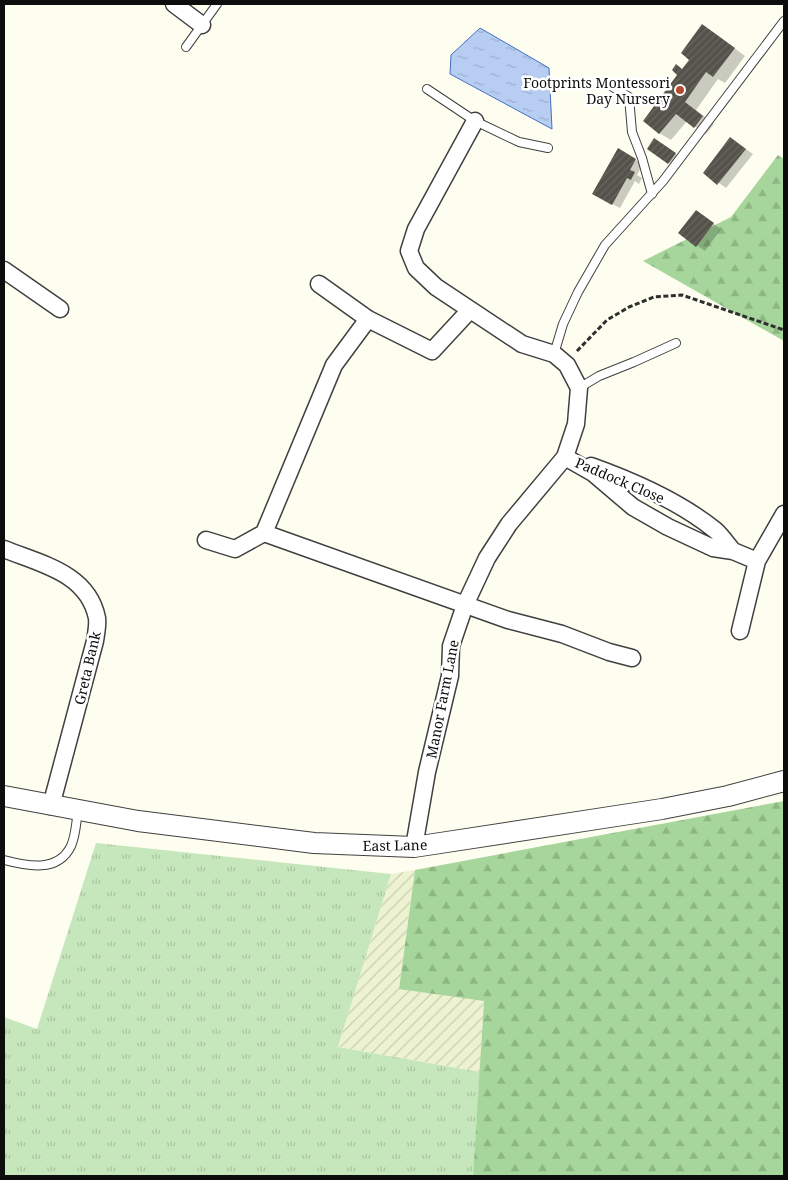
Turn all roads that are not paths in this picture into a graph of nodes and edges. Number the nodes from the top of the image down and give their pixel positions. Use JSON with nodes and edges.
{"nodes":[{"id":1,"x":174,"y":4,"type":"edge"},
{"id":2,"x":217,"y":4,"type":"edge"},
{"id":3,"x":784,"y":21,"type":"edge"},
{"id":4,"x":202,"y":24,"type":"junction"},
{"id":5,"x":186,"y":47,"type":"dead end"},
{"id":6,"x":608,"y":84,"type":"dead end"},
{"id":7,"x":427,"y":89,"type":"dead end"},
{"id":8,"x":475,"y":121,"type":"junction"},
{"id":9,"x":548,"y":148,"type":"dead end"},
{"id":10,"x":652,"y":194,"type":"junction"},
{"id":11,"x":4,"y":270,"type":"edge"},
{"id":12,"x":319,"y":284,"type":"dead end"},
{"id":13,"x":60,"y":309,"type":"dead end"},
{"id":14,"x":470,"y":310,"type":"junction"},
{"id":15,"x":368,"y":319,"type":"junction"},
{"id":16,"x":676,"y":343,"type":"dead end"},
{"id":17,"x":554,"y":354,"type":"junction"},
{"id":18,"x":579,"y":388,"type":"junction"},
{"id":19,"x":565,"y":457,"type":"junction"},
{"id":20,"x":784,"y":514,"type":"edge"},
{"id":21,"x":264,"y":533,"type":"junction"},
{"id":22,"x":206,"y":540,"type":"dead end"},
{"id":23,"x":4,"y":550,"type":"edge"},
{"id":24,"x":733,"y":551,"type":"junction"},
{"id":25,"x":757,"y":561,"type":"junction"},
{"id":26,"x":465,"y":605,"type":"junction"},
{"id":27,"x":740,"y":631,"type":"dead end"},
{"id":28,"x":632,"y":658,"type":"dead end"},
{"id":29,"x":784,"y":781,"type":"edge"},
{"id":30,"x":4,"y":796,"type":"edge"},
{"id":31,"x":51,"y":806,"type":"junction"},
{"id":32,"x":78,"y":810,"type":"junction"},
{"id":33,"x":414,"y":847,"type":"junction"},
{"id":34,"x":4,"y":860,"type":"edge"}],
"edges":[{"from":1,"to":4,"type":"street"},
{"from":2,"to":4,"type":"lane"},
{"from":3,"to":10,"type":"lane"},
{"from":4,"to":5,"type":"lane"},
{"from":6,"to":10,"type":"lane"},
{"from":7,"to":8,"type":"lane"},
{"from":8,"to":9,"type":"lane"},
{"from":8,"to":14,"type":"street"},
{"from":10,"to":17,"type":"lane"},
{"from":11,"to":13,"type":"street"},
{"from":12,"to":15,"type":"street"},
{"from":14,"to":15,"type":"street"},
{"from":14,"to":17,"type":"street"},
{"from":15,"to":21,"type":"street"},
{"from":16,"to":18,"type":"lane"},
{"from":17,"to":18,"type":"street"},
{"from":18,"to":19,"type":"street","name":"Manor Farm Lane"},
{"from":19,"to":24,"type":"street","name":"Paddock Close"},
{"from":19,"to":24,"type":"street","name":"Paddock Close"},
{"from":19,"to":26,"type":"street","name":"Manor Farm Lane"},
{"from":20,"to":25,"type":"street"},
{"from":21,"to":22,"type":"street"},
{"from":21,"to":26,"type":"street"},
{"from":23,"to":31,"type":"street","name":"Greta Bank"},
{"from":24,"to":25,"type":"street","name":"Paddock Close"},
{"from":25,"to":27,"type":"street"},
{"from":26,"to":28,"type":"street"},
{"from":26,"to":33,"type":"street","name":"Manor Farm Lane"},
{"from":29,"to":33,"type":"street","name":"East Lane"},
{"from":30,"to":31,"type":"street","name":"East Lane"},
{"from":31,"to":32,"type":"street","name":"East Lane"},
{"from":32,"to":33,"type":"street","name":"East Lane"},
{"from":32,"to":34,"type":"lane"}]}
